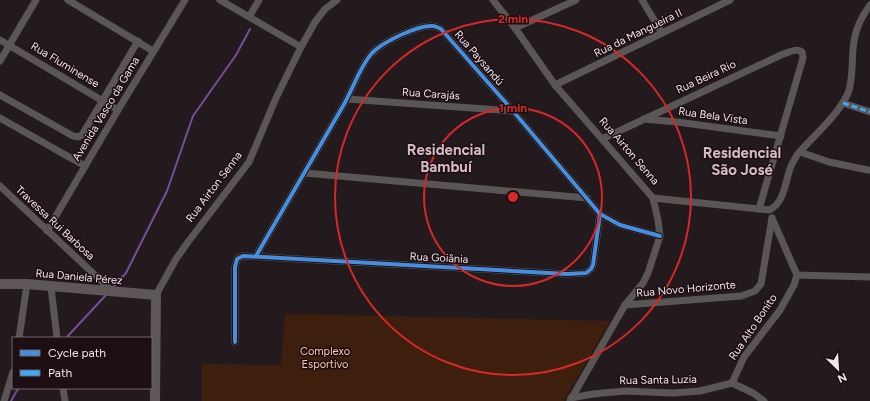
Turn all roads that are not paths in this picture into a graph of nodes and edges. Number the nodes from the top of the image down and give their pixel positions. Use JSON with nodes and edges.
{"nodes":[{"id":1,"x":36,"y":0,"type":"edge"},
{"id":2,"x":68,"y":0,"type":"edge"},
{"id":3,"x":185,"y":0,"type":"edge"},
{"id":4,"x":220,"y":0,"type":"edge"},
{"id":5,"x":259,"y":0,"type":"edge"},
{"id":6,"x":336,"y":0,"type":"edge"},
{"id":7,"x":493,"y":0,"type":"edge"},
{"id":8,"x":576,"y":0,"type":"edge"},
{"id":9,"x":642,"y":0,"type":"edge"},
{"id":10,"x":729,"y":0,"type":"edge"},
{"id":11,"x":870,"y":5,"type":"edge"},
{"id":12,"x":249,"y":18,"type":"junction"},
{"id":13,"x":515,"y":28,"type":"junction"},
{"id":14,"x":662,"y":33,"type":"junction"},
{"id":15,"x":0,"y":40,"type":"edge"},
{"id":16,"x":138,"y":41,"type":"junction"},
{"id":17,"x":10,"y":45,"type":"junction"},
{"id":18,"x":301,"y":47,"type":"junction"},
{"id":19,"x":154,"y":51,"type":"junction"},
{"id":20,"x":0,"y":61,"type":"edge"},
{"id":21,"x":555,"y":85,"type":"junction"},
{"id":22,"x":0,"y":95,"type":"edge"},
{"id":23,"x":347,"y":99,"type":"junction"},
{"id":24,"x":102,"y":100,"type":"junction"},
{"id":25,"x":843,"y":103,"type":"junction"},
{"id":26,"x":118,"y":110,"type":"junction"},
{"id":27,"x":513,"y":111,"type":"junction"},
{"id":28,"x":870,"y":112,"type":"edge"},
{"id":29,"x":0,"y":118,"type":"edge"},
{"id":30,"x":642,"y":119,"type":"junction"},
{"id":31,"x":781,"y":136,"type":"junction"},
{"id":32,"x":602,"y":139,"type":"junction"},
{"id":33,"x":800,"y":152,"type":"junction"},
{"id":34,"x":85,"y":166,"type":"junction"},
{"id":35,"x":868,"y":170,"type":"dead end"},
{"id":36,"x":305,"y":173,"type":"junction"},
{"id":37,"x":0,"y":186,"type":"edge"},
{"id":38,"x":587,"y":198,"type":"junction"},
{"id":39,"x":654,"y":198,"type":"junction"},
{"id":40,"x":759,"y":209,"type":"junction"},
{"id":41,"x":769,"y":210,"type":"junction"},
{"id":42,"x":600,"y":214,"type":"junction"},
{"id":43,"x":772,"y":218,"type":"junction"},
{"id":44,"x":47,"y":231,"type":"junction"},
{"id":45,"x":660,"y":236,"type":"junction"},
{"id":46,"x":256,"y":256,"type":"junction"},
{"id":47,"x":797,"y":275,"type":"junction"},
{"id":48,"x":870,"y":277,"type":"edge"},
{"id":49,"x":762,"y":278,"type":"joint"},
{"id":50,"x":0,"y":284,"type":"edge"},
{"id":51,"x":27,"y":284,"type":"junction"},
{"id":52,"x":51,"y":287,"type":"junction"},
{"id":53,"x":110,"y":291,"type":"junction"},
{"id":54,"x":156,"y":295,"type":"junction"},
{"id":55,"x":625,"y":305,"type":"junction"},
{"id":56,"x":19,"y":337,"type":"edge"},
{"id":57,"x":57,"y":337,"type":"edge"},
{"id":58,"x":235,"y":342,"type":"dead end"},
{"id":59,"x":12,"y":375,"type":"edge"},
{"id":60,"x":732,"y":383,"type":"junction"},
{"id":61,"x":63,"y":389,"type":"edge"},
{"id":62,"x":571,"y":400,"type":"edge"},
{"id":63,"x":4,"y":401,"type":"edge"},
{"id":64,"x":65,"y":401,"type":"edge"},
{"id":65,"x":155,"y":401,"type":"edge"},
{"id":66,"x":764,"y":401,"type":"edge"}],
"edges":[{"from":1,"to":17,"type":"street"},
{"from":2,"to":16,"type":"street"},
{"from":3,"to":19,"type":"street","name":"Avenida Vasco da Gama"},
{"from":4,"to":12,"type":"street"},
{"from":5,"to":12,"type":"street"},
{"from":6,"to":18,"type":"street","name":"Rua Airton Senna"},
{"from":7,"to":13,"type":"street","name":"Rua Airton Senna"},
{"from":8,"to":13,"type":"street"},
{"from":9,"to":14,"type":"street"},
{"from":10,"to":14,"type":"street","name":"Rua da Mangueira II"},
{"from":11,"to":25,"type":"street"},
{"from":12,"to":18,"type":"street"},
{"from":13,"to":21,"type":"street","name":"Rua Airton Senna"},
{"from":14,"to":21,"type":"street","name":"Rua da Mangueira II"},
{"from":15,"to":17,"type":"street","name":"Rua Fluminense"},
{"from":16,"to":19,"type":"street"},
{"from":16,"to":24,"type":"street"},
{"from":17,"to":20,"type":"street"},
{"from":17,"to":24,"type":"street","name":"Rua Fluminense"},
{"from":18,"to":54,"type":"street","name":"Rua Airton Senna"},
{"from":19,"to":26,"type":"street","name":"Avenida Vasco da Gama"},
{"from":21,"to":32,"type":"street","name":"Rua Airton Senna"},
{"from":22,"to":24,"type":"street"},
{"from":23,"to":27,"type":"street","name":"Rua Carajás"},
{"from":23,"to":27,"type":"street","name":"Rua Paysandú"},
{"from":23,"to":36,"type":"street","name":"Rua Paysandú"},
{"from":24,"to":26,"type":"street","name":"Rua Fluminense"},
{"from":25,"to":28,"type":"street"},
{"from":25,"to":33,"type":"street"},
{"from":26,"to":34,"type":"street","name":"Avenida Vasco da Gama"},
{"from":27,"to":38,"type":"street","name":"Rua Paysandú"},
{"from":29,"to":34,"type":"street"},
{"from":30,"to":31,"type":"street","name":"Rua Bela Vista"},
{"from":30,"to":31,"type":"street","name":"Rua Beira Rio"},
{"from":30,"to":32,"type":"street","name":"Rua Beira Rio"},
{"from":31,"to":40,"type":"street"},
{"from":32,"to":39,"type":"street","name":"Rua Airton Senna"},
{"from":33,"to":35,"type":"street"},
{"from":33,"to":41,"type":"street"},
{"from":34,"to":44,"type":"street","name":"Avenida Vasco da Gama"},
{"from":36,"to":38,"type":"street"},
{"from":36,"to":46,"type":"street","name":"Rua Paysandú"},
{"from":37,"to":44,"type":"street","name":"Travessa Rui Barbosa"},
{"from":38,"to":42,"type":"street","name":"Rua Paysandú"},
{"from":39,"to":40,"type":"street"},
{"from":39,"to":45,"type":"street","name":"Rua Airton Senna"},
{"from":40,"to":41,"type":"street"},
{"from":41,"to":43,"type":"street"},
{"from":42,"to":45,"type":"street","name":"Rua Paysandú"},
{"from":42,"to":46,"type":"street","name":"Rua Goiânia"},
{"from":43,"to":47,"type":"street"},
{"from":43,"to":49,"type":"street","name":"Rua Alto Bonito"},
{"from":44,"to":53,"type":"street","name":"Travessa Rui Barbosa"},
{"from":45,"to":55,"type":"street","name":"Rua Airton Senna"},
{"from":46,"to":58,"type":"street","name":"Rua Goiânia"},
{"from":47,"to":48,"type":"street"},
{"from":47,"to":60,"type":"street","name":"Rua Alto Bonito"},
{"from":49,"to":55,"type":"street","name":"Rua Novo Horizonte"},
{"from":50,"to":51,"type":"street","name":"Rua Daniela Pérez"},
{"from":51,"to":52,"type":"street","name":"Rua Daniela Pérez"},
{"from":51,"to":56,"type":"street"},
{"from":52,"to":53,"type":"street","name":"Rua Daniela Pérez"},
{"from":52,"to":57,"type":"street"},
{"from":53,"to":54,"type":"street","name":"Rua Daniela Pérez"},
{"from":54,"to":65,"type":"street","name":"Rua Airton Senna"},
{"from":55,"to":62,"type":"street","name":"Rua Airton Senna"},
{"from":59,"to":63,"type":"street"},
{"from":60,"to":62,"type":"street","name":"Rua Santa Luzia"},
{"from":60,"to":66,"type":"street"},
{"from":61,"to":64,"type":"street"}]}
